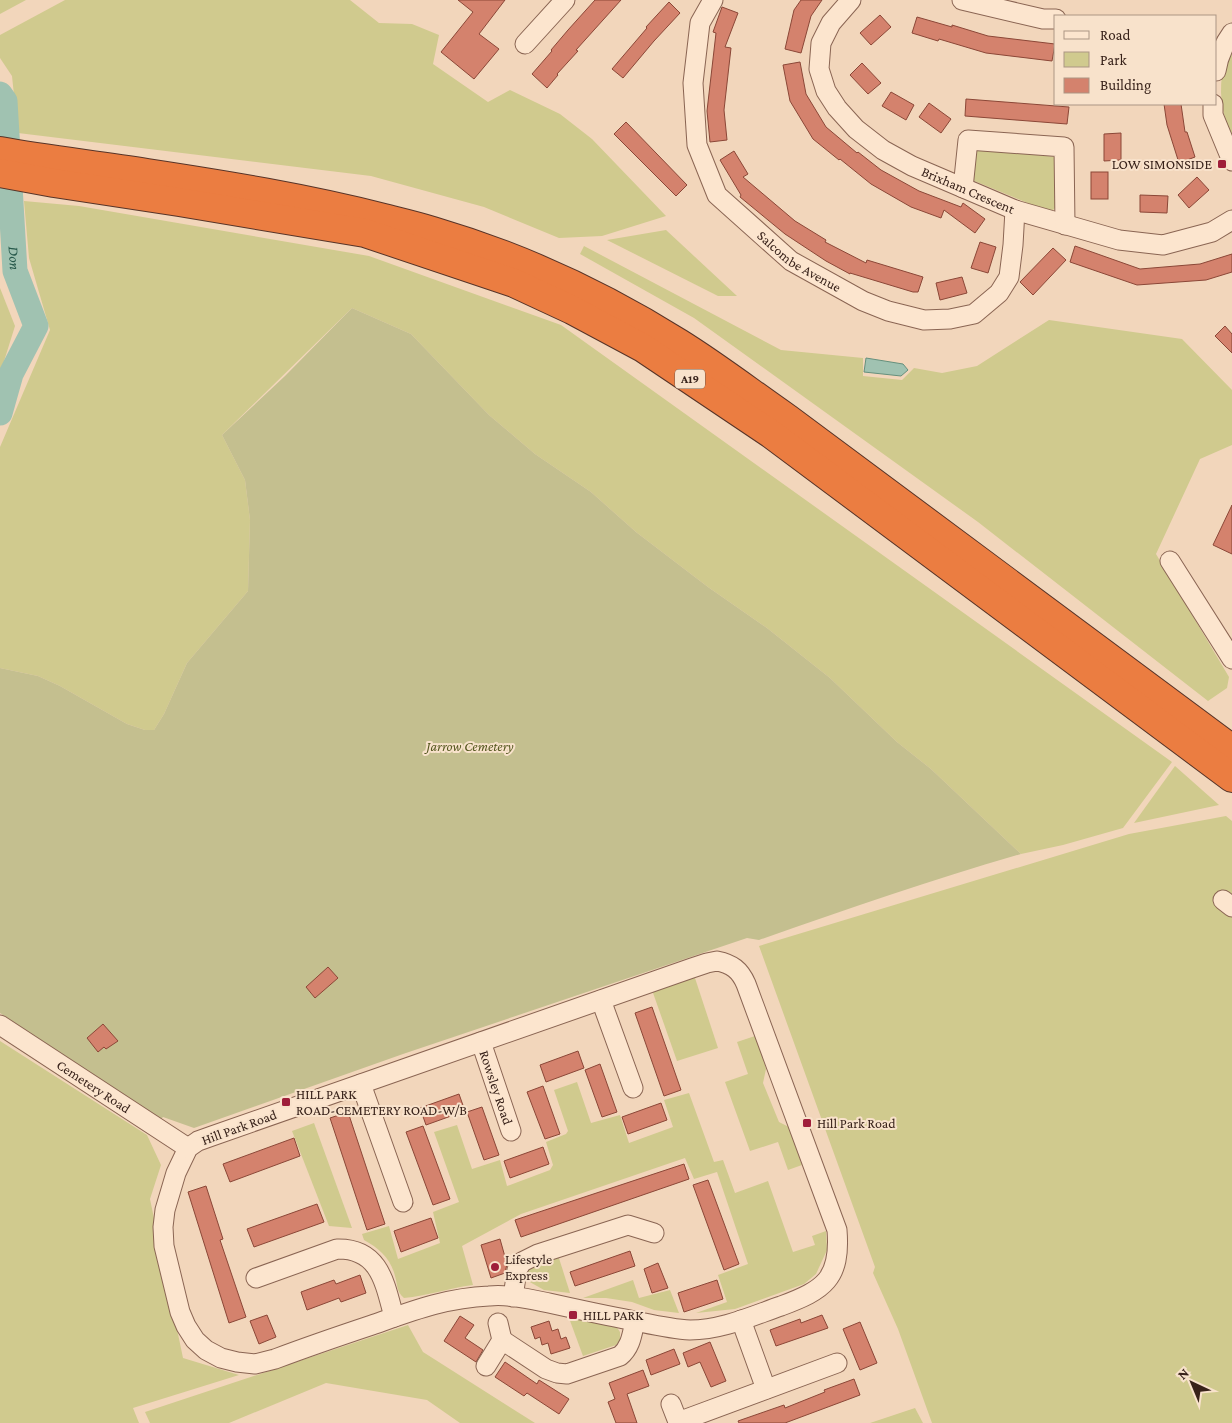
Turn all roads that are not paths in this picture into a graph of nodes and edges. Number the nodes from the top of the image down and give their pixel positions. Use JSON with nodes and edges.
{"nodes":[{"id":1,"x":565,"y":0,"type":"edge"},
{"id":2,"x":713,"y":0,"type":"edge"},
{"id":3,"x":851,"y":0,"type":"edge"},
{"id":4,"x":962,"y":0,"type":"edge"},
{"id":5,"x":1054,"y":19,"type":"edge"},
{"id":6,"x":1225,"y":37,"type":"edge"},
{"id":7,"x":526,"y":44,"type":"dead end"},
{"id":8,"x":1217,"y":66,"type":"edge"},
{"id":9,"x":1213,"y":105,"type":"edge"},
{"id":10,"x":0,"y":151,"type":"edge"},
{"id":11,"x":1232,"y":161,"type":"edge"},
{"id":12,"x":56,"y":172,"type":"junction"},
{"id":13,"x":0,"y":173,"type":"edge"},
{"id":14,"x":963,"y":188,"type":"junction"},
{"id":15,"x":1015,"y":210,"type":"junction"},
{"id":16,"x":1232,"y":220,"type":"edge"},
{"id":17,"x":1065,"y":224,"type":"junction"},
{"id":18,"x":1170,"y":561,"type":"dead end"},
{"id":19,"x":1232,"y":659,"type":"edge"},
{"id":20,"x":1144,"y":697,"type":"junction"},
{"id":21,"x":1232,"y":739,"type":"edge"},
{"id":22,"x":1232,"y":749,"type":"edge"},
{"id":23,"x":1232,"y":778,"type":"edge"},
{"id":24,"x":1232,"y":792,"type":"edge"},
{"id":25,"x":601,"y":1000,"type":"junction"},
{"id":26,"x":0,"y":1025,"type":"edge"},
{"id":27,"x":481,"y":1042,"type":"junction"},
{"id":28,"x":361,"y":1084,"type":"junction"},
{"id":29,"x":633,"y":1088,"type":"dead end"},
{"id":30,"x":511,"y":1131,"type":"dead end"},
{"id":31,"x":188,"y":1148,"type":"junction"},
{"id":32,"x":403,"y":1202,"type":"dead end"},
{"id":33,"x":654,"y":1233,"type":"dead end"},
{"id":34,"x":256,"y":1278,"type":"dead end"},
{"id":35,"x":513,"y":1297,"type":"junction"},
{"id":36,"x":394,"y":1317,"type":"junction"},
{"id":37,"x":741,"y":1320,"type":"junction"},
{"id":38,"x":635,"y":1321,"type":"junction"},
{"id":39,"x":837,"y":1363,"type":"dead end"},
{"id":40,"x":486,"y":1366,"type":"dead end"},
{"id":41,"x":766,"y":1389,"type":"junction"},
{"id":42,"x":671,"y":1404,"type":"dead end"}],
"edges":[{"from":1,"to":7,"type":"street"},
{"from":2,"to":15,"type":"street","name":"Salcombe Avenue"},
{"from":3,"to":14,"type":"street","name":"Brixham Crescent"},
{"from":4,"to":5,"type":"street"},
{"from":6,"to":8,"type":"street"},
{"from":9,"to":11,"type":"street"},
{"from":10,"to":12,"type":"highway","number":"A19"},
{"from":12,"to":13,"type":"highway","number":"A19"},
{"from":12,"to":20,"type":"highway","number":"A19"},
{"from":14,"to":15,"type":"street","name":"Brixham Crescent"},
{"from":14,"to":17,"type":"street"},
{"from":15,"to":17,"type":"street","name":"Brixham Crescent"},
{"from":16,"to":17,"type":"street","name":"Brixham Crescent"},
{"from":18,"to":19,"type":"street"},
{"from":20,"to":21,"type":"highway"},
{"from":20,"to":22,"type":"highway","number":"A19"},
{"from":20,"to":23,"type":"highway","number":"A19"},
{"from":20,"to":24,"type":"highway"},
{"from":25,"to":27,"type":"street","name":"Hill Park Road"},
{"from":25,"to":29,"type":"street"},
{"from":25,"to":37,"type":"street","name":"Hill Park Road"},
{"from":26,"to":31,"type":"street","name":"Cemetery Road"},
{"from":27,"to":28,"type":"street","name":"Hill Park Road"},
{"from":27,"to":30,"type":"street","name":"Rowsley Road"},
{"from":28,"to":31,"type":"street","name":"Hill Park Road"},
{"from":28,"to":32,"type":"street"},
{"from":31,"to":36,"type":"street","name":"Hill Park Road"},
{"from":33,"to":35,"type":"street"},
{"from":34,"to":36,"type":"street"},
{"from":35,"to":36,"type":"street","name":"Hill Park Road"},
{"from":35,"to":38,"type":"street","name":"Hill Park Road"},
{"from":37,"to":38,"type":"street","name":"Hill Park Road"},
{"from":37,"to":41,"type":"street"},
{"from":38,"to":40,"type":"street"},
{"from":39,"to":41,"type":"street"},
{"from":41,"to":42,"type":"street"}]}
